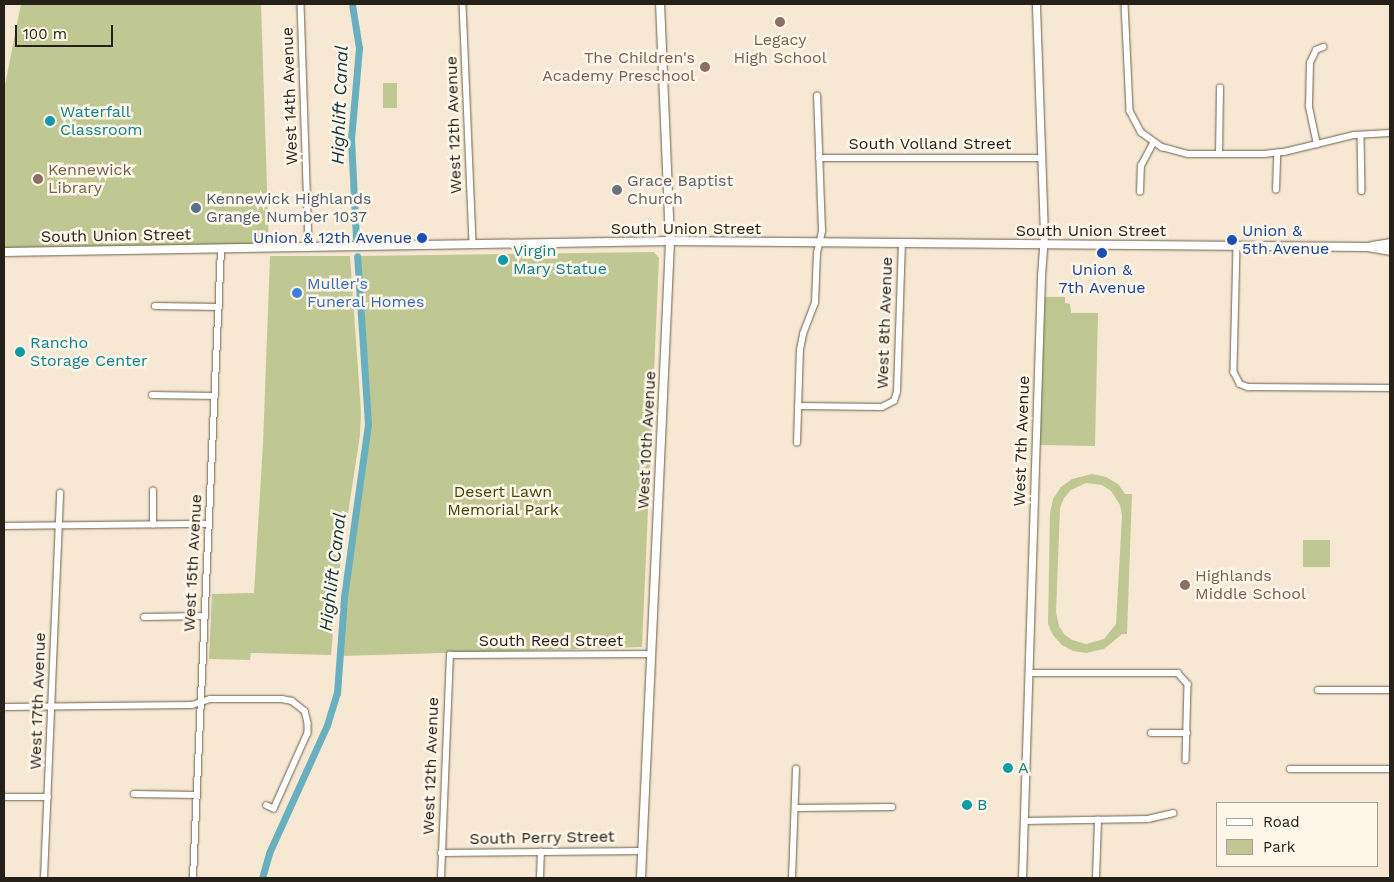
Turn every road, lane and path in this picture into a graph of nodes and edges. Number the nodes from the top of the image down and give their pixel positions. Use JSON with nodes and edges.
{"nodes":[{"id":1,"x":301,"y":4,"type":"edge"},
{"id":2,"x":463,"y":4,"type":"edge"},
{"id":3,"x":660,"y":4,"type":"edge"},
{"id":4,"x":1036,"y":4,"type":"edge"},
{"id":5,"x":1125,"y":4,"type":"edge"},
{"id":6,"x":1324,"y":47,"type":"dead end"},
{"id":7,"x":1220,"y":88,"type":"dead end"},
{"id":8,"x":817,"y":96,"type":"dead end"},
{"id":9,"x":1390,"y":133,"type":"edge"},
{"id":10,"x":1360,"y":135,"type":"junction"},
{"id":11,"x":1154,"y":142,"type":"junction"},
{"id":12,"x":1317,"y":144,"type":"junction"},
{"id":13,"x":1277,"y":153,"type":"junction"},
{"id":14,"x":1219,"y":154,"type":"junction"},
{"id":15,"x":819,"y":158,"type":"junction"},
{"id":16,"x":1041,"y":158,"type":"junction"},
{"id":17,"x":1276,"y":190,"type":"dead end"},
{"id":18,"x":1362,"y":191,"type":"dead end"},
{"id":19,"x":1140,"y":192,"type":"dead end"},
{"id":20,"x":670,"y":241,"type":"junction"},
{"id":21,"x":819,"y":243,"type":"junction"},
{"id":22,"x":1390,"y":243,"type":"edge"},
{"id":23,"x":902,"y":244,"type":"junction"},
{"id":24,"x":1044,"y":245,"type":"junction"},
{"id":25,"x":473,"y":246,"type":"junction"},
{"id":26,"x":1237,"y":246,"type":"junction"},
{"id":27,"x":1368,"y":247,"type":"junction"},
{"id":28,"x":309,"y":248,"type":"junction"},
{"id":29,"x":222,"y":249,"type":"junction"},
{"id":30,"x":1390,"y":251,"type":"edge"},
{"id":31,"x":4,"y":252,"type":"edge"},
{"id":32,"x":155,"y":306,"type":"dead end"},
{"id":33,"x":219,"y":307,"type":"junction"},
{"id":34,"x":1390,"y":388,"type":"edge"},
{"id":35,"x":152,"y":395,"type":"dead end"},
{"id":36,"x":215,"y":396,"type":"junction"},
{"id":37,"x":798,"y":406,"type":"junction"},
{"id":38,"x":797,"y":443,"type":"dead end"},
{"id":39,"x":154,"y":490,"type":"dead end"},
{"id":40,"x":60,"y":493,"type":"dead end"},
{"id":41,"x":209,"y":524,"type":"junction"},
{"id":42,"x":153,"y":525,"type":"junction"},
{"id":43,"x":4,"y":526,"type":"edge"},
{"id":44,"x":59,"y":526,"type":"junction"},
{"id":45,"x":205,"y":616,"type":"junction"},
{"id":46,"x":144,"y":617,"type":"dead end"},
{"id":47,"x":651,"y":654,"type":"junction"},
{"id":48,"x":450,"y":655,"type":"joint"},
{"id":49,"x":1030,"y":673,"type":"junction"},
{"id":50,"x":1318,"y":690,"type":"dead end"},
{"id":51,"x":1390,"y":690,"type":"edge"},
{"id":52,"x":201,"y":702,"type":"junction"},
{"id":53,"x":4,"y":707,"type":"edge"},
{"id":54,"x":51,"y":707,"type":"junction"},
{"id":55,"x":1151,"y":733,"type":"dead end"},
{"id":56,"x":1187,"y":733,"type":"junction"},
{"id":57,"x":1186,"y":760,"type":"dead end"},
{"id":58,"x":796,"y":769,"type":"dead end"},
{"id":59,"x":1290,"y":769,"type":"dead end"},
{"id":60,"x":1390,"y":769,"type":"edge"},
{"id":61,"x":134,"y":794,"type":"dead end"},
{"id":62,"x":196,"y":795,"type":"junction"},
{"id":63,"x":4,"y":797,"type":"edge"},
{"id":64,"x":48,"y":797,"type":"junction"},
{"id":65,"x":267,"y":806,"type":"dead end"},
{"id":66,"x":892,"y":807,"type":"dead end"},
{"id":67,"x":794,"y":808,"type":"junction"},
{"id":68,"x":1174,"y":813,"type":"dead end"},
{"id":69,"x":1098,"y":820,"type":"junction"},
{"id":70,"x":1024,"y":821,"type":"junction"},
{"id":71,"x":642,"y":851,"type":"junction"},
{"id":72,"x":541,"y":852,"type":"junction"},
{"id":73,"x":442,"y":853,"type":"junction"},
{"id":74,"x":44,"y":878,"type":"edge"},
{"id":75,"x":193,"y":878,"type":"edge"},
{"id":76,"x":440,"y":878,"type":"edge"},
{"id":77,"x":540,"y":878,"type":"edge"},
{"id":78,"x":641,"y":878,"type":"edge"},
{"id":79,"x":792,"y":878,"type":"edge"},
{"id":80,"x":1022,"y":878,"type":"edge"},
{"id":81,"x":1096,"y":878,"type":"edge"}],
"edges":[{"from":1,"to":28,"type":"street","name":"West 14th Avenue"},
{"from":2,"to":25,"type":"street","name":"West 12th Avenue"},
{"from":3,"to":20,"type":"main road","name":"West 10th Avenue"},
{"from":4,"to":16,"type":"street","name":"West 7th Avenue"},
{"from":5,"to":11,"type":"street"},
{"from":6,"to":12,"type":"street"},
{"from":7,"to":14,"type":"street"},
{"from":8,"to":15,"type":"street"},
{"from":9,"to":10,"type":"street"},
{"from":10,"to":12,"type":"street"},
{"from":10,"to":18,"type":"street"},
{"from":11,"to":14,"type":"street"},
{"from":11,"to":19,"type":"street"},
{"from":12,"to":13,"type":"street"},
{"from":13,"to":14,"type":"street"},
{"from":13,"to":17,"type":"street"},
{"from":15,"to":16,"type":"street","name":"South Volland Street"},
{"from":15,"to":21,"type":"street"},
{"from":16,"to":24,"type":"street","name":"West 7th Avenue"},
{"from":20,"to":21,"type":"main road","name":"South Union Street"},
{"from":20,"to":25,"type":"main road","name":"South Union Street"},
{"from":20,"to":47,"type":"main road","name":"West 10th Avenue"},
{"from":21,"to":23,"type":"main road","name":"South Union Street"},
{"from":21,"to":37,"type":"street"},
{"from":22,"to":27,"type":"main road","name":"South Union Street"},
{"from":23,"to":24,"type":"main road","name":"South Union Street"},
{"from":23,"to":37,"type":"street","name":"West 8th Avenue"},
{"from":24,"to":26,"type":"main road","name":"South Union Street"},
{"from":24,"to":49,"type":"street","name":"West 7th Avenue"},
{"from":25,"to":28,"type":"main road","name":"South Union Street"},
{"from":26,"to":27,"type":"main road","name":"South Union Street"},
{"from":26,"to":34,"type":"street"},
{"from":27,"to":30,"type":"main road","name":"South Union Street"},
{"from":28,"to":29,"type":"main road","name":"South Union Street"},
{"from":29,"to":31,"type":"main road","name":"South Union Street"},
{"from":29,"to":33,"type":"street","name":"West 15th Avenue"},
{"from":32,"to":33,"type":"street"},
{"from":33,"to":36,"type":"street","name":"West 15th Avenue"},
{"from":35,"to":36,"type":"street"},
{"from":36,"to":41,"type":"street","name":"West 15th Avenue"},
{"from":37,"to":38,"type":"street"},
{"from":39,"to":42,"type":"street"},
{"from":40,"to":44,"type":"street","name":"West 17th Avenue"},
{"from":41,"to":42,"type":"street"},
{"from":41,"to":45,"type":"street","name":"West 15th Avenue"},
{"from":42,"to":44,"type":"street"},
{"from":43,"to":44,"type":"street"},
{"from":44,"to":54,"type":"street","name":"West 17th Avenue"},
{"from":45,"to":46,"type":"street"},
{"from":45,"to":52,"type":"street","name":"West 15th Avenue"},
{"from":47,"to":48,"type":"street","name":"South Reed Street"},
{"from":47,"to":71,"type":"main road","name":"West 10th Avenue"},
{"from":48,"to":73,"type":"street","name":"West 12th Avenue"},
{"from":49,"to":56,"type":"street"},
{"from":49,"to":70,"type":"street","name":"West 7th Avenue"},
{"from":50,"to":51,"type":"street"},
{"from":52,"to":54,"type":"street"},
{"from":52,"to":62,"type":"street","name":"West 15th Avenue"},
{"from":52,"to":65,"type":"street"},
{"from":53,"to":54,"type":"street"},
{"from":54,"to":64,"type":"street","name":"West 17th Avenue"},
{"from":55,"to":56,"type":"street"},
{"from":56,"to":57,"type":"street"},
{"from":58,"to":67,"type":"street"},
{"from":59,"to":60,"type":"street"},
{"from":61,"to":62,"type":"street"},
{"from":62,"to":75,"type":"street","name":"West 15th Avenue"},
{"from":63,"to":64,"type":"street"},
{"from":64,"to":74,"type":"street","name":"West 17th Avenue"},
{"from":66,"to":67,"type":"street"},
{"from":67,"to":79,"type":"street"},
{"from":68,"to":69,"type":"street"},
{"from":69,"to":70,"type":"street"},
{"from":69,"to":81,"type":"street"},
{"from":70,"to":80,"type":"street","name":"West 7th Avenue"},
{"from":71,"to":72,"type":"street","name":"South Perry Street"},
{"from":71,"to":78,"type":"main road","name":"West 10th Avenue"},
{"from":72,"to":73,"type":"street","name":"South Perry Street"},
{"from":72,"to":77,"type":"street"},
{"from":73,"to":76,"type":"street","name":"West 12th Avenue"}]}
